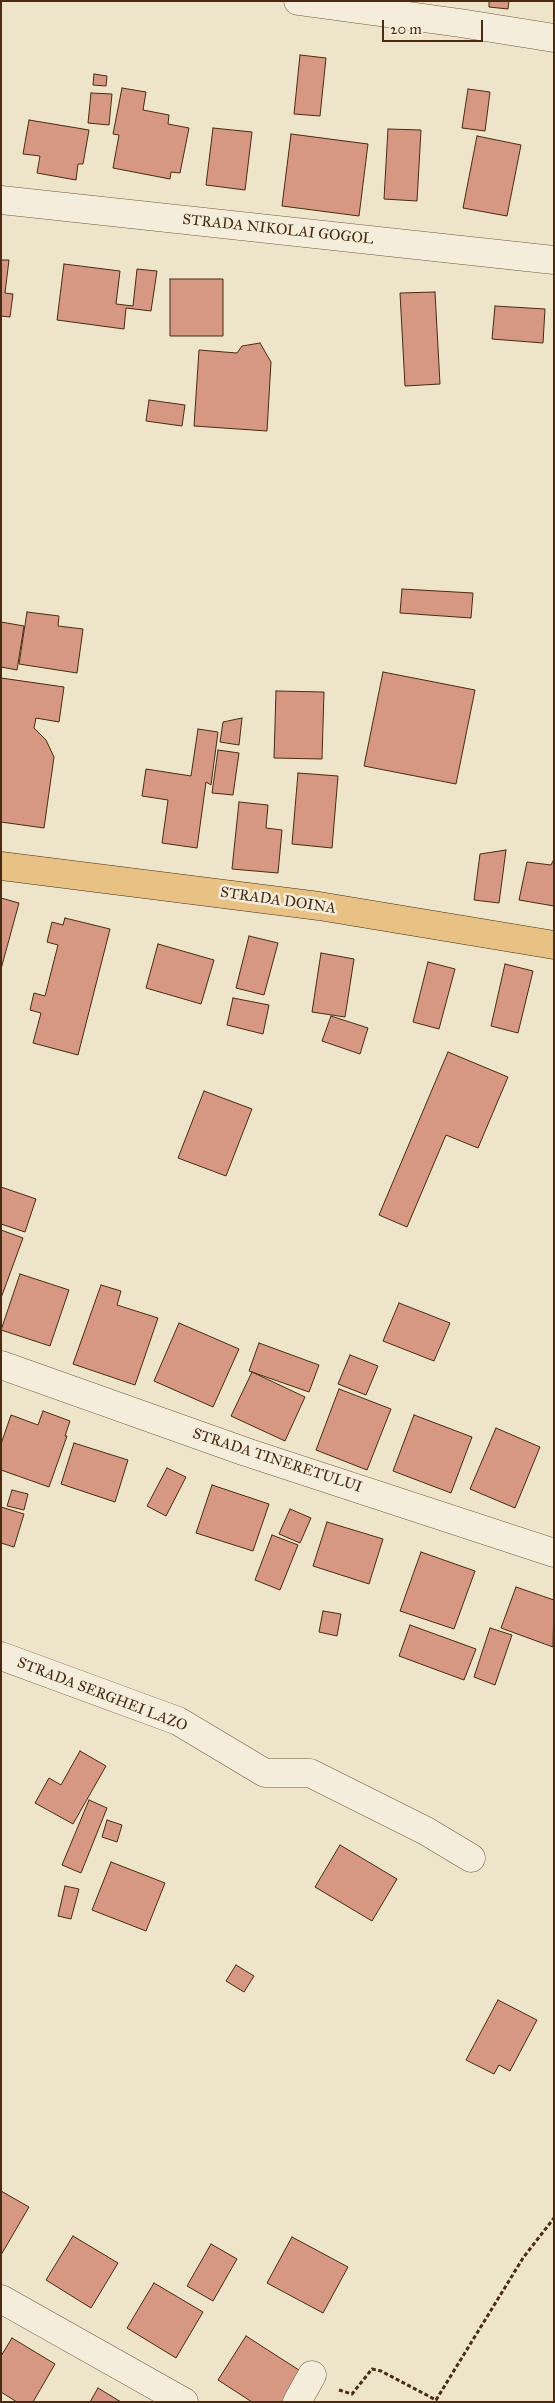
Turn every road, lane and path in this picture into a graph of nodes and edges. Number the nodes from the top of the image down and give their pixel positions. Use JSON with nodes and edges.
{"nodes":[{"id":1,"x":298,"y":1,"type":"edge"},
{"id":2,"x":554,"y":38,"type":"edge"},
{"id":3,"x":1,"y":200,"type":"edge"},
{"id":4,"x":554,"y":260,"type":"edge"},
{"id":5,"x":1,"y":866,"type":"edge"},
{"id":6,"x":554,"y":945,"type":"edge"},
{"id":7,"x":1,"y":1365,"type":"edge"},
{"id":8,"x":554,"y":1553,"type":"edge"},
{"id":9,"x":1,"y":1656,"type":"edge"},
{"id":10,"x":471,"y":1858,"type":"dead end"},
{"id":11,"x":554,"y":2218,"type":"edge"},
{"id":12,"x":1,"y":2298,"type":"edge"},
{"id":13,"x":312,"y":2375,"type":"joint"},
{"id":14,"x":184,"y":2402,"type":"edge"},
{"id":15,"x":296,"y":2402,"type":"edge"}],
"edges":[{"from":1,"to":2,"type":"street"},
{"from":3,"to":4,"type":"street","name":"STRADA NIKOLAI GOGOL"},
{"from":5,"to":6,"type":"main road","name":"STRADA DOINA"},
{"from":7,"to":8,"type":"street","name":"STRADA TINERETULUI"},
{"from":9,"to":10,"type":"street","name":"STRADA SERGHEI LAZO"},
{"from":11,"to":13,"type":"path"},
{"from":12,"to":14,"type":"street"},
{"from":13,"to":15,"type":"street"}]}
